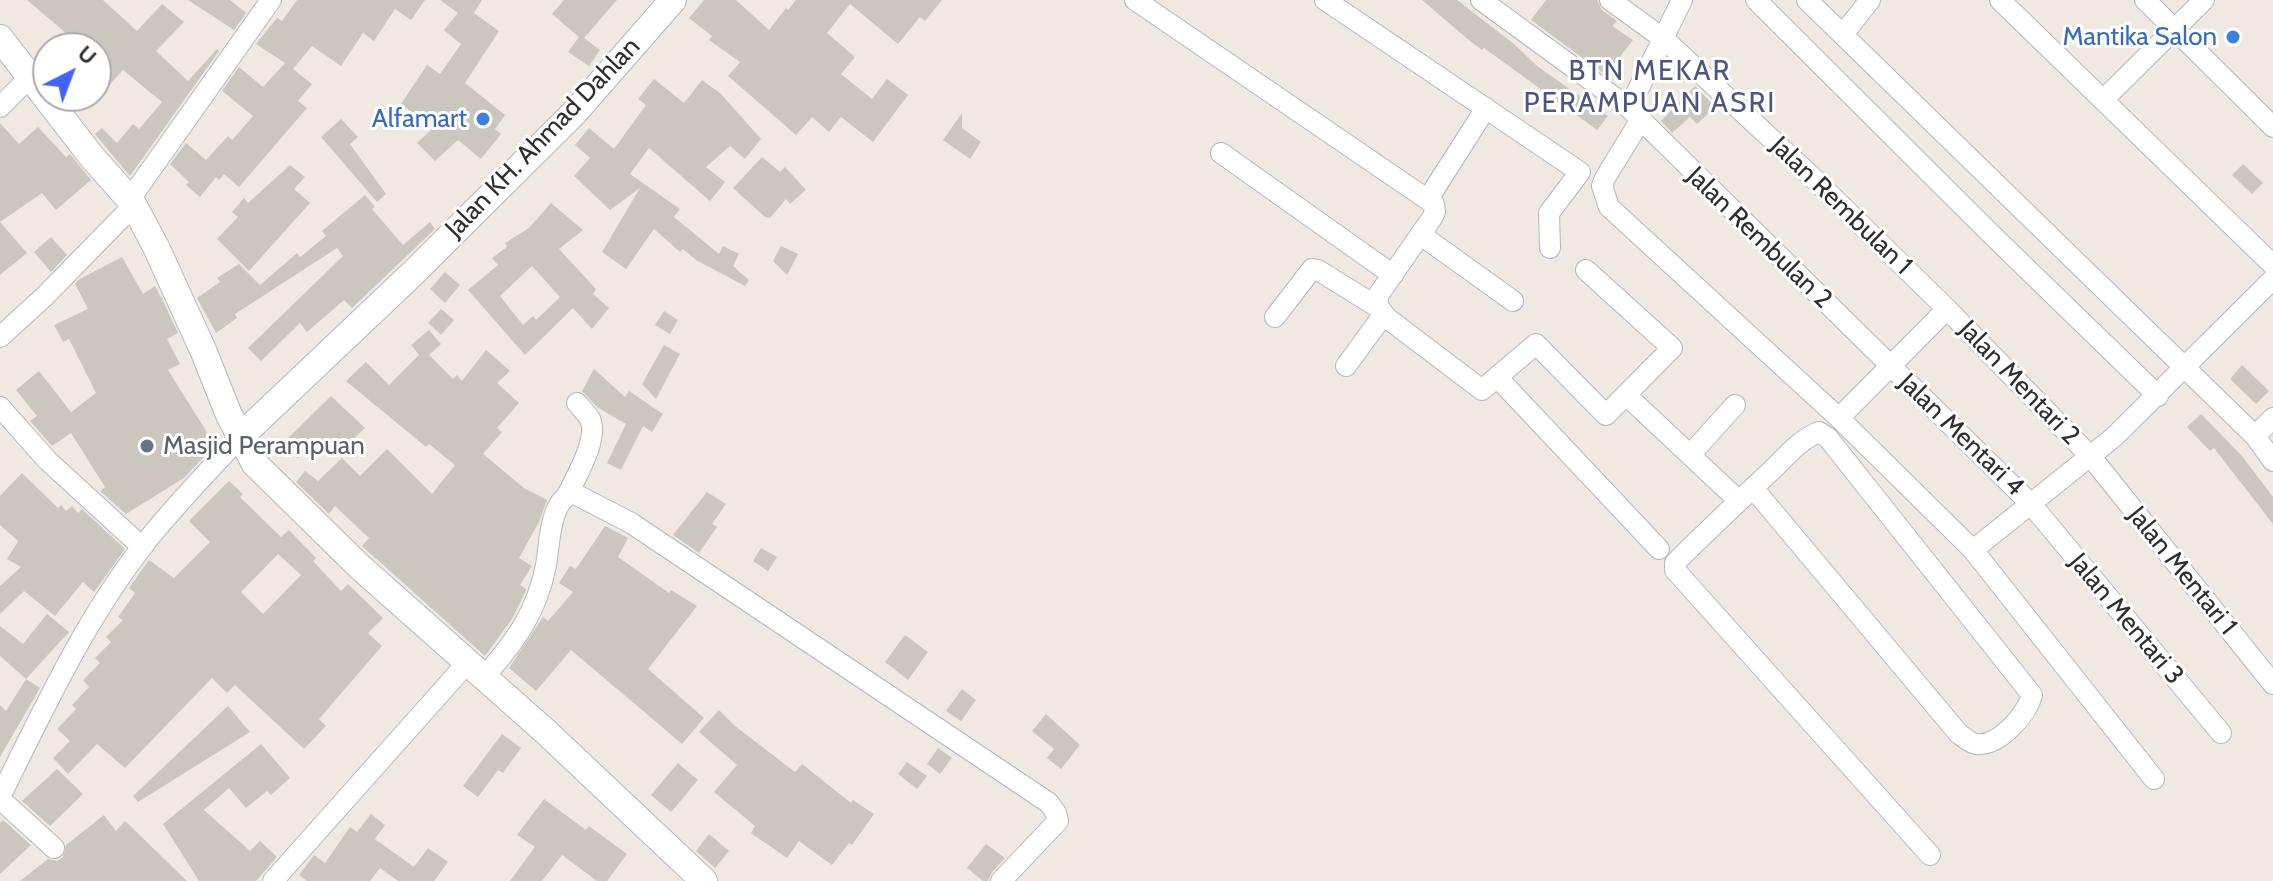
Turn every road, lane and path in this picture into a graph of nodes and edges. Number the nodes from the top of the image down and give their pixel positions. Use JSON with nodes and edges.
{"nodes":[{"id":1,"x":271,"y":0,"type":"edge"},
{"id":2,"x":673,"y":0,"type":"edge"},
{"id":3,"x":1135,"y":0,"type":"edge"},
{"id":4,"x":1325,"y":0,"type":"edge"},
{"id":5,"x":1481,"y":0,"type":"edge"},
{"id":6,"x":1610,"y":0,"type":"edge"},
{"id":7,"x":1682,"y":0,"type":"edge"},
{"id":8,"x":1756,"y":0,"type":"edge"},
{"id":9,"x":1807,"y":0,"type":"edge"},
{"id":10,"x":1870,"y":0,"type":"edge"},
{"id":11,"x":2000,"y":0,"type":"edge"},
{"id":12,"x":2145,"y":0,"type":"edge"},
{"id":13,"x":2204,"y":0,"type":"edge"},
{"id":14,"x":2175,"y":28,"type":"junction"},
{"id":15,"x":1844,"y":33,"type":"junction"},
{"id":16,"x":0,"y":38,"type":"edge"},
{"id":17,"x":1664,"y":39,"type":"junction"},
{"id":18,"x":30,"y":77,"type":"junction"},
{"id":19,"x":2103,"y":100,"type":"junction"},
{"id":20,"x":0,"y":107,"type":"edge"},
{"id":21,"x":1486,"y":108,"type":"junction"},
{"id":22,"x":1634,"y":114,"type":"junction"},
{"id":23,"x":2273,"y":127,"type":"edge"},
{"id":24,"x":1221,"y":153,"type":"dead end"},
{"id":25,"x":1428,"y":199,"type":"junction"},
{"id":26,"x":132,"y":202,"type":"junction"},
{"id":27,"x":1421,"y":235,"type":"junction"},
{"id":28,"x":1550,"y":248,"type":"dead end"},
{"id":29,"x":2273,"y":265,"type":"edge"},
{"id":30,"x":1586,"y":270,"type":"dead end"},
{"id":31,"x":1393,"y":275,"type":"junction"},
{"id":32,"x":2273,"y":279,"type":"edge"},
{"id":33,"x":1513,"y":301,"type":"dead end"},
{"id":34,"x":1947,"y":309,"type":"junction"},
{"id":35,"x":1381,"y":311,"type":"junction"},
{"id":36,"x":1275,"y":317,"type":"dead end"},
{"id":37,"x":0,"y":337,"type":"edge"},
{"id":38,"x":1346,"y":366,"type":"dead end"},
{"id":39,"x":1891,"y":367,"type":"junction"},
{"id":40,"x":2185,"y":368,"type":"junction"},
{"id":41,"x":1497,"y":377,"type":"junction"},
{"id":42,"x":1626,"y":395,"type":"junction"},
{"id":43,"x":2158,"y":396,"type":"junction"},
{"id":44,"x":577,"y":403,"type":"dead end"},
{"id":45,"x":1735,"y":405,"type":"dead end"},
{"id":46,"x":0,"y":407,"type":"edge"},
{"id":47,"x":1839,"y":418,"type":"junction"},
{"id":48,"x":2273,"y":418,"type":"edge"},
{"id":49,"x":2255,"y":436,"type":"junction"},
{"id":50,"x":240,"y":437,"type":"junction"},
{"id":51,"x":1690,"y":455,"type":"junction"},
{"id":52,"x":2091,"y":457,"type":"junction"},
{"id":53,"x":2273,"y":461,"type":"edge"},
{"id":54,"x":568,"y":494,"type":"junction"},
{"id":55,"x":1746,"y":495,"type":"junction"},
{"id":56,"x":2031,"y":504,"type":"junction"},
{"id":57,"x":142,"y":547,"type":"junction"},
{"id":58,"x":1659,"y":549,"type":"dead end"},
{"id":59,"x":1973,"y":550,"type":"junction"},
{"id":60,"x":476,"y":670,"type":"junction"},
{"id":61,"x":2273,"y":684,"type":"edge"},
{"id":62,"x":2221,"y":733,"type":"dead end"},
{"id":63,"x":2154,"y":779,"type":"dead end"},
{"id":64,"x":0,"y":798,"type":"edge"},
{"id":65,"x":54,"y":848,"type":"dead end"},
{"id":66,"x":1930,"y":855,"type":"dead end"},
{"id":67,"x":274,"y":881,"type":"edge"},
{"id":68,"x":704,"y":881,"type":"edge"},
{"id":69,"x":1001,"y":881,"type":"edge"}],
"edges":[{"from":1,"to":26,"type":"street"},
{"from":2,"to":50,"type":"street","name":"Jalan KH. Ahmad Dahlan"},
{"from":3,"to":25,"type":"street"},
{"from":4,"to":21,"type":"street"},
{"from":5,"to":22,"type":"street","name":"Jalan Rembulan 2"},
{"from":6,"to":17,"type":"street","name":"Jalan Rembulan 1"},
{"from":7,"to":17,"type":"street"},
{"from":8,"to":43,"type":"street"},
{"from":9,"to":15,"type":"street"},
{"from":10,"to":15,"type":"street"},
{"from":11,"to":19,"type":"street"},
{"from":12,"to":14,"type":"street"},
{"from":13,"to":14,"type":"street"},
{"from":14,"to":19,"type":"street"},
{"from":14,"to":23,"type":"street"},
{"from":15,"to":40,"type":"street"},
{"from":16,"to":18,"type":"street"},
{"from":17,"to":22,"type":"street"},
{"from":17,"to":34,"type":"street","name":"Jalan Rembulan 1"},
{"from":18,"to":20,"type":"street"},
{"from":18,"to":26,"type":"street"},
{"from":19,"to":29,"type":"street"},
{"from":21,"to":25,"type":"street"},
{"from":21,"to":28,"type":"street"},
{"from":22,"to":39,"type":"street","name":"Jalan Rembulan 2"},
{"from":22,"to":47,"type":"street"},
{"from":24,"to":31,"type":"street"},
{"from":25,"to":27,"type":"street"},
{"from":26,"to":37,"type":"street"},
{"from":26,"to":50,"type":"street"},
{"from":27,"to":31,"type":"street"},
{"from":27,"to":33,"type":"street"},
{"from":30,"to":42,"type":"street"},
{"from":31,"to":35,"type":"street"},
{"from":32,"to":40,"type":"street"},
{"from":34,"to":39,"type":"street"},
{"from":34,"to":52,"type":"street","name":"Jalan Mentari 2"},
{"from":35,"to":36,"type":"street"},
{"from":35,"to":38,"type":"street"},
{"from":35,"to":41,"type":"street"},
{"from":39,"to":47,"type":"street"},
{"from":39,"to":56,"type":"street","name":"Jalan Mentari 4"},
{"from":40,"to":43,"type":"street"},
{"from":40,"to":49,"type":"street"},
{"from":41,"to":42,"type":"street"},
{"from":41,"to":58,"type":"street"},
{"from":42,"to":51,"type":"street"},
{"from":43,"to":52,"type":"street"},
{"from":44,"to":54,"type":"street"},
{"from":45,"to":51,"type":"street"},
{"from":46,"to":57,"type":"street"},
{"from":47,"to":59,"type":"street"},
{"from":48,"to":49,"type":"street"},
{"from":49,"to":53,"type":"street"},
{"from":50,"to":57,"type":"street"},
{"from":50,"to":60,"type":"street"},
{"from":51,"to":55,"type":"street"},
{"from":52,"to":56,"type":"street"},
{"from":52,"to":61,"type":"street","name":"Jalan Mentari 1"},
{"from":54,"to":60,"type":"street"},
{"from":54,"to":69,"type":"street"},
{"from":55,"to":55,"type":"street"},
{"from":55,"to":66,"type":"street"},
{"from":56,"to":59,"type":"street"},
{"from":56,"to":62,"type":"street","name":"Jalan Mentari 3"},
{"from":57,"to":64,"type":"street"},
{"from":59,"to":63,"type":"street"},
{"from":60,"to":67,"type":"street"},
{"from":60,"to":68,"type":"street"},
{"from":64,"to":65,"type":"street"}]}
